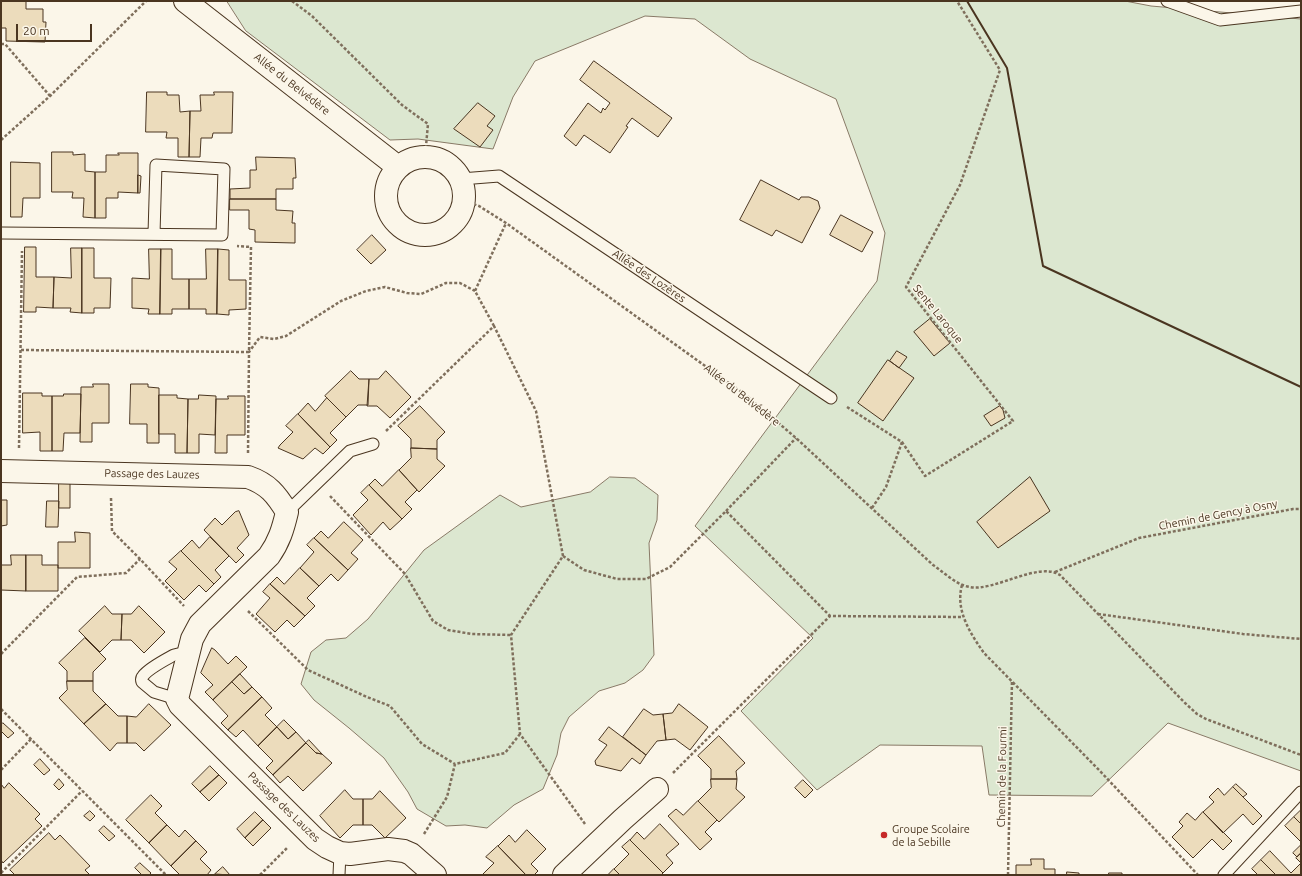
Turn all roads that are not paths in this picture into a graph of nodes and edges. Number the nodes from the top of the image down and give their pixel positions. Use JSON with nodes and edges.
{"nodes":[{"id":1,"x":185,"y":1,"type":"edge"},
{"id":2,"x":1167,"y":1,"type":"edge"},
{"id":3,"x":1301,"y":11,"type":"edge"},
{"id":4,"x":398,"y":167,"type":"junction"},
{"id":5,"x":461,"y":179,"type":"junction"},
{"id":6,"x":1,"y":234,"type":"edge"},
{"id":7,"x":154,"y":234,"type":"junction"},
{"id":8,"x":831,"y":398,"type":"road end"},
{"id":9,"x":373,"y":444,"type":"road end"},
{"id":10,"x":10,"y":471,"type":"edge"},
{"id":11,"x":287,"y":512,"type":"junction"},
{"id":12,"x":188,"y":656,"type":"junction"},
{"id":13,"x":177,"y":699,"type":"junction"},
{"id":14,"x":657,"y":790,"type":"road end"},
{"id":15,"x":1301,"y":792,"type":"edge"},
{"id":16,"x":340,"y":853,"type":"junction"},
{"id":17,"x":339,"y":875,"type":"edge"},
{"id":18,"x":435,"y":875,"type":"edge"},
{"id":19,"x":564,"y":875,"type":"edge"},
{"id":20,"x":1224,"y":875,"type":"edge"}],
"edges":[{"from":1,"to":4,"type":"street","name":"Allée du Belvédère"},
{"from":2,"to":3,"type":"lane"},
{"from":4,"to":5,"type":"street"},
{"from":4,"to":5,"type":"street"},
{"from":5,"to":8,"type":"lane","name":"Allée des Lozères"},
{"from":6,"to":7,"type":"lane"},
{"from":7,"to":7,"type":"lane"},
{"from":9,"to":11,"type":"lane"},
{"from":10,"to":11,"type":"street","name":"Passage des Lauzes"},
{"from":11,"to":12,"type":"street"},
{"from":12,"to":13,"type":"street"},
{"from":12,"to":13,"type":"lane"},
{"from":13,"to":16,"type":"street","name":"Passage des Lauzes"},
{"from":14,"to":19,"type":"street"},
{"from":15,"to":20,"type":"lane"},
{"from":16,"to":17,"type":"lane"},
{"from":16,"to":18,"type":"street","name":"Passage des Lauzes"}]}
